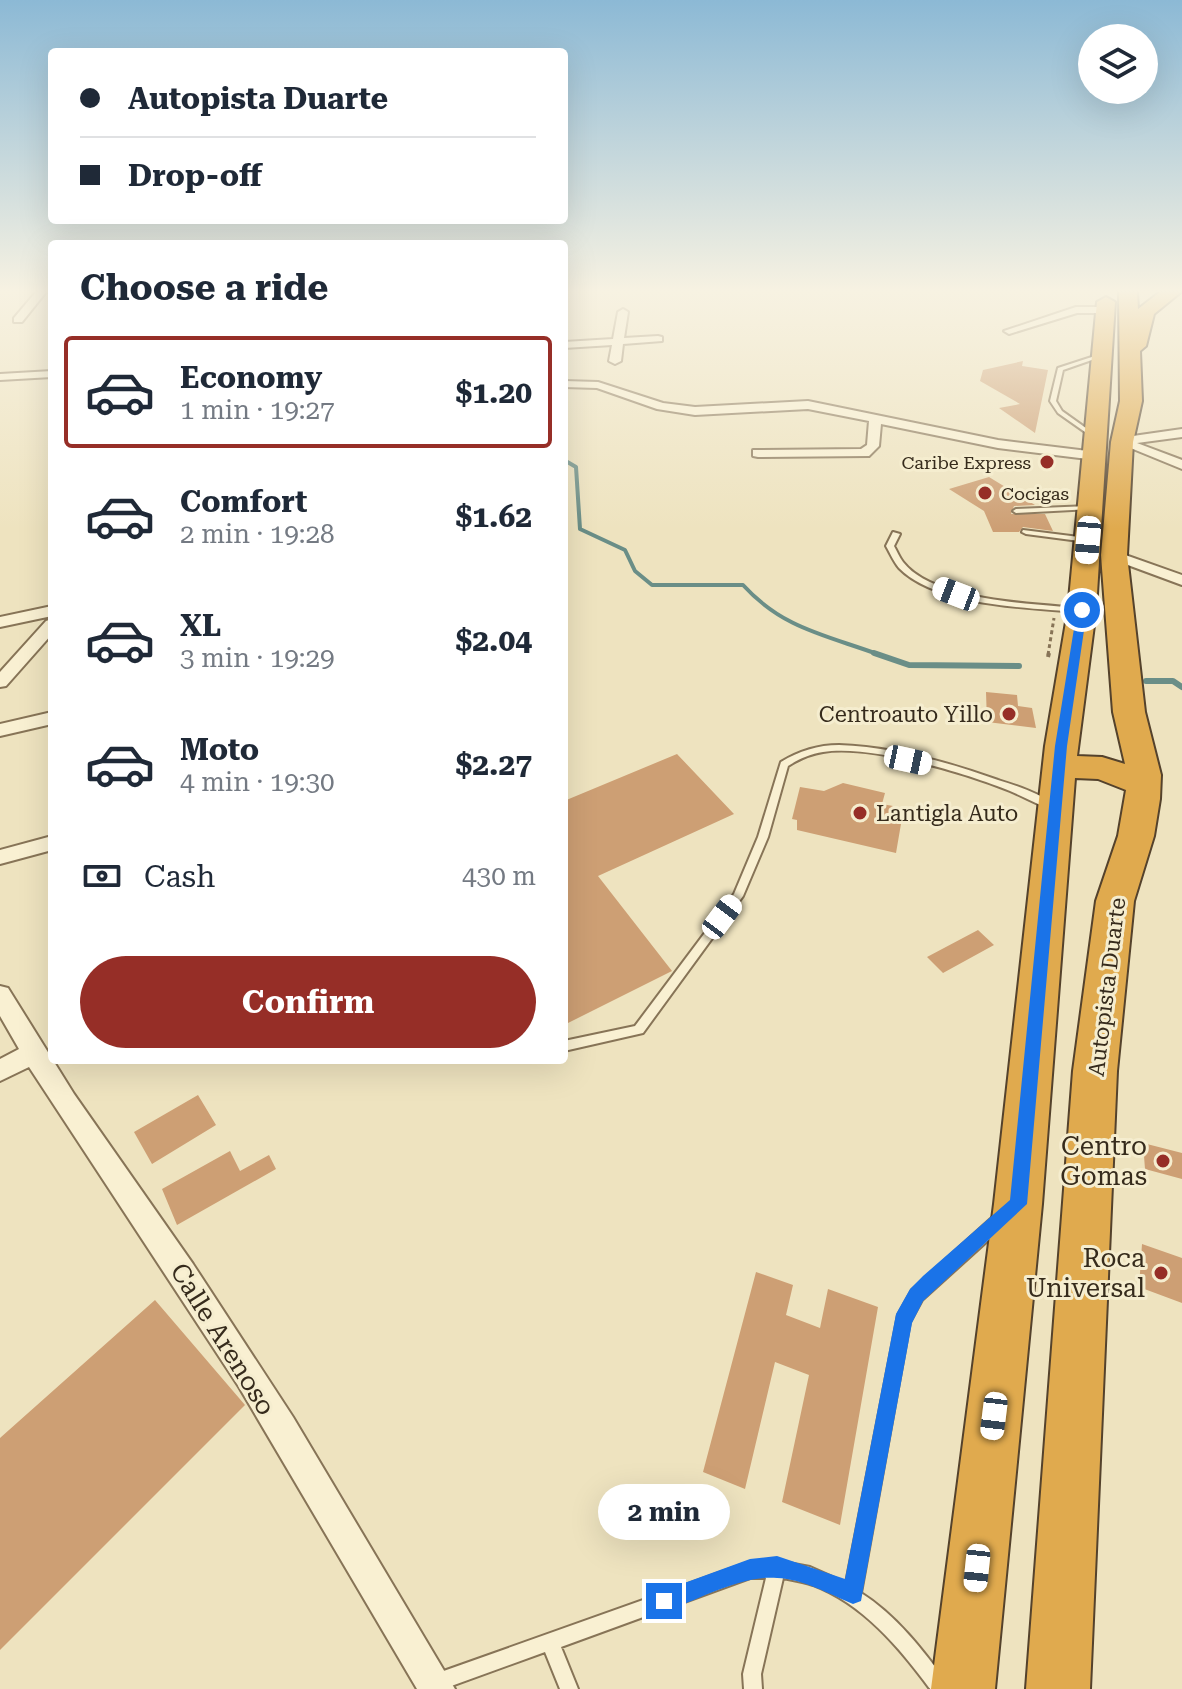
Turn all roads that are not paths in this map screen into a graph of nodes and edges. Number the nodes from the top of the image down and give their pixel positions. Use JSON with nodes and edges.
{"nodes":[{"id":1,"x":1060,"y":371,"type":"edge"},
{"id":2,"x":1103,"y":371,"type":"edge"},
{"id":3,"x":1130,"y":371,"type":"edge"},
{"id":4,"x":48,"y":374,"type":"edge"},
{"id":5,"x":0,"y":377,"type":"edge"},
{"id":6,"x":568,"y":384,"type":"edge"},
{"id":7,"x":875,"y":417,"type":"junction"},
{"id":8,"x":1182,"y":433,"type":"edge"},
{"id":9,"x":1105,"y":445,"type":"junction"},
{"id":10,"x":758,"y":453,"type":"dead end"},
{"id":11,"x":1182,"y":465,"type":"edge"},
{"id":12,"x":1016,"y":511,"type":"dead end"},
{"id":13,"x":1026,"y":532,"type":"dead end"},
{"id":14,"x":896,"y":534,"type":"dead end"},
{"id":15,"x":1098,"y":534,"type":"junction"},
{"id":16,"x":1182,"y":580,"type":"edge"},
{"id":17,"x":1082,"y":610,"type":"junction"},
{"id":18,"x":48,"y":612,"type":"edge"},
{"id":19,"x":0,"y":622,"type":"edge"},
{"id":20,"x":44,"y":640,"type":"edge"},
{"id":21,"x":0,"y":682,"type":"edge"},
{"id":22,"x":48,"y":719,"type":"edge"},
{"id":23,"x":0,"y":730,"type":"edge"},
{"id":24,"x":1060,"y":756,"type":"junction"},
{"id":25,"x":1142,"y":775,"type":"junction"},
{"id":26,"x":1055,"y":809,"type":"junction"},
{"id":27,"x":48,"y":844,"type":"edge"},
{"id":28,"x":0,"y":857,"type":"edge"},
{"id":29,"x":0,"y":995,"type":"edge"},
{"id":30,"x":568,"y":1045,"type":"edge"},
{"id":31,"x":32,"y":1053,"type":"junction"},
{"id":32,"x":0,"y":1071,"type":"edge"},
{"id":33,"x":1018,"y":1204,"type":"junction"},
{"id":34,"x":777,"y":1567,"type":"junction"},
{"id":35,"x":853,"y":1593,"type":"junction"},
{"id":36,"x":550,"y":1642,"type":"junction"},
{"id":37,"x":435,"y":1686,"type":"edge"},
{"id":38,"x":569,"y":1689,"type":"edge"},
{"id":39,"x":753,"y":1689,"type":"edge"},
{"id":40,"x":941,"y":1689,"type":"edge"},
{"id":41,"x":963,"y":1689,"type":"edge"},
{"id":42,"x":1058,"y":1689,"type":"edge"}],
"edges":[{"from":1,"to":9,"type":"lane"},
{"from":2,"to":9,"type":"highway","name":"Autopista Duarte"},
{"from":3,"to":9,"type":"highway","name":"Autopista Duarte"},
{"from":4,"to":5,"type":"street"},
{"from":6,"to":7,"type":"street"},
{"from":7,"to":9,"type":"street"},
{"from":7,"to":10,"type":"street"},
{"from":8,"to":9,"type":"street"},
{"from":9,"to":11,"type":"street"},
{"from":9,"to":15,"type":"highway","name":"Autopista Duarte"},
{"from":12,"to":15,"type":"lane"},
{"from":13,"to":15,"type":"lane"},
{"from":14,"to":17,"type":"lane"},
{"from":15,"to":16,"type":"street"},
{"from":15,"to":17,"type":"highway","name":"Autopista Duarte"},
{"from":15,"to":25,"type":"highway","name":"Autopista Duarte"},
{"from":17,"to":24,"type":"highway","name":"Autopista Duarte"},
{"from":18,"to":19,"type":"street"},
{"from":20,"to":21,"type":"street"},
{"from":22,"to":23,"type":"street"},
{"from":24,"to":25,"type":"highway"},
{"from":24,"to":26,"type":"highway","name":"Autopista Duarte"},
{"from":25,"to":42,"type":"highway","name":"Autopista Duarte"},
{"from":26,"to":30,"type":"lane"},
{"from":26,"to":33,"type":"highway","name":"Autopista Duarte"},
{"from":27,"to":28,"type":"street"},
{"from":29,"to":31,"type":"street","name":"Calle Arenoso"},
{"from":31,"to":32,"type":"street"},
{"from":31,"to":37,"type":"street","name":"Calle Arenoso"},
{"from":33,"to":35,"type":"lane"},
{"from":33,"to":41,"type":"highway","name":"Autopista Duarte"},
{"from":34,"to":35,"type":"lane"},
{"from":34,"to":36,"type":"lane"},
{"from":34,"to":39,"type":"lane"},
{"from":35,"to":40,"type":"lane"},
{"from":36,"to":37,"type":"lane"},
{"from":36,"to":38,"type":"lane"}]}
